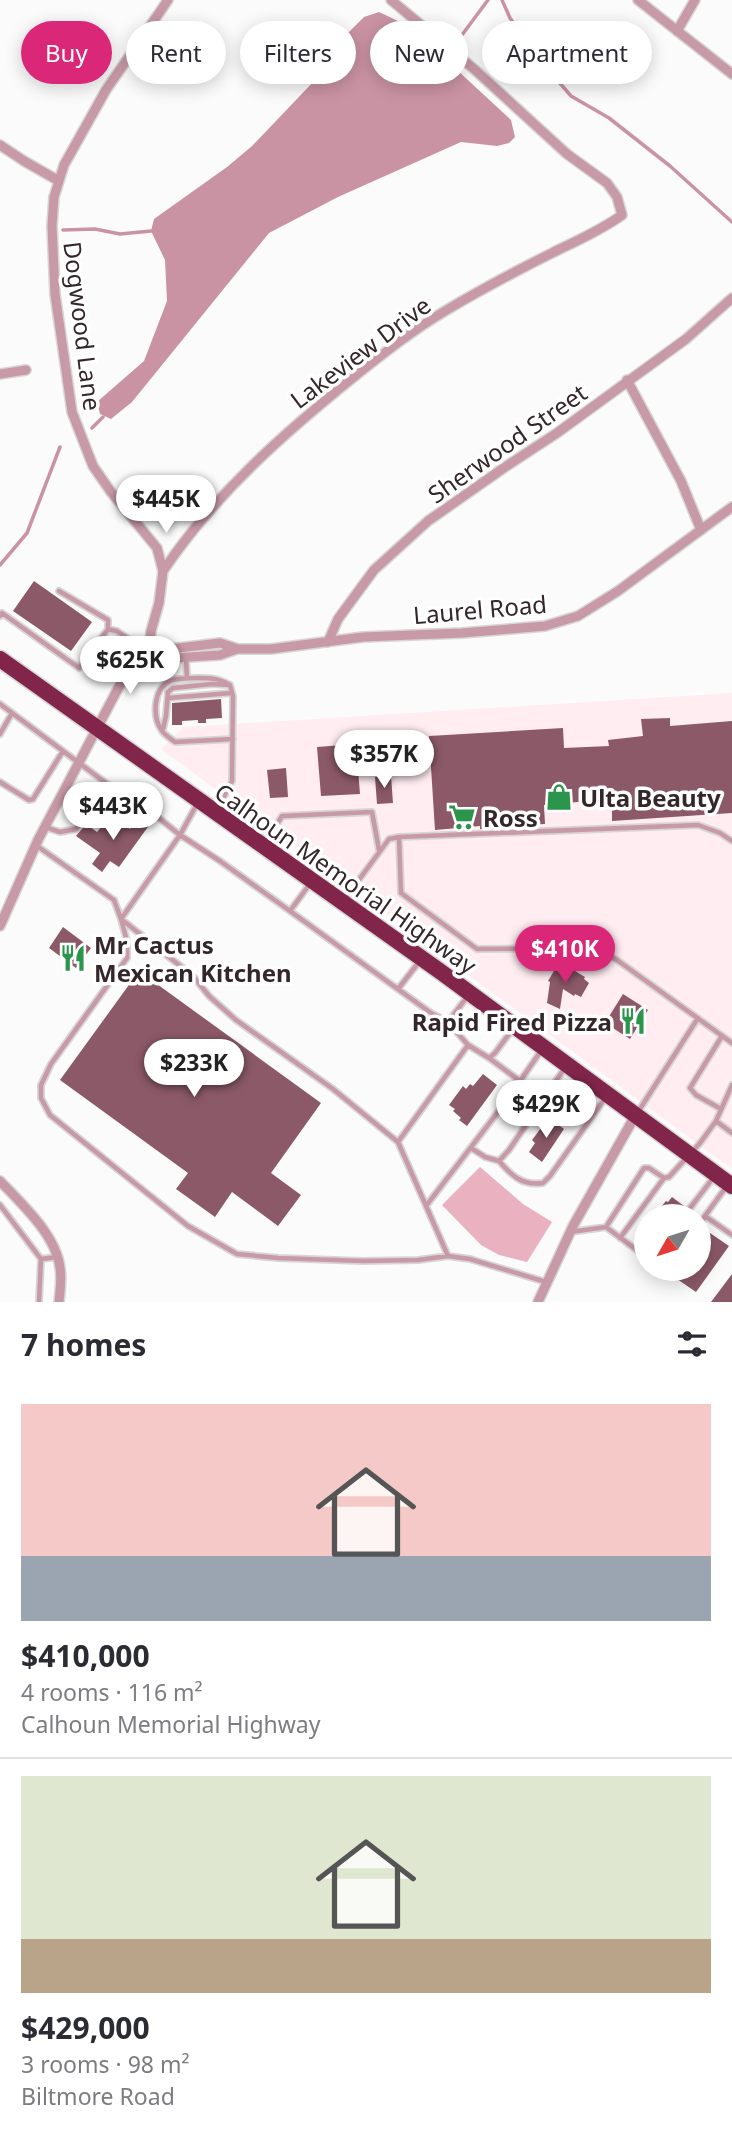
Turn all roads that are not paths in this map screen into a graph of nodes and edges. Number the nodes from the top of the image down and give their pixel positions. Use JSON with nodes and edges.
{"nodes":[{"id":1,"x":168,"y":0,"type":"edge"},
{"id":2,"x":391,"y":0,"type":"edge"},
{"id":3,"x":638,"y":0,"type":"edge"},
{"id":4,"x":695,"y":0,"type":"edge"},
{"id":5,"x":677,"y":31,"type":"junction"},
{"id":6,"x":732,"y":74,"type":"edge"},
{"id":7,"x":0,"y":145,"type":"edge"},
{"id":8,"x":59,"y":181,"type":"junction"},
{"id":9,"x":732,"y":298,"type":"edge"},
{"id":10,"x":26,"y":370,"type":"dead end"},
{"id":11,"x":0,"y":374,"type":"edge"},
{"id":12,"x":627,"y":380,"type":"junction"},
{"id":13,"x":732,"y":507,"type":"edge"},
{"id":14,"x":701,"y":530,"type":"junction"},
{"id":15,"x":163,"y":571,"type":"junction"},
{"id":16,"x":59,"y":592,"type":"dead end"},
{"id":17,"x":0,"y":617,"type":"edge"},
{"id":18,"x":108,"y":629,"type":"junction"},
{"id":19,"x":328,"y":642,"type":"junction"},
{"id":20,"x":238,"y":649,"type":"junction"},
{"id":21,"x":149,"y":654,"type":"junction"},
{"id":22,"x":185,"y":656,"type":"junction"},
{"id":23,"x":0,"y":659,"type":"edge"},
{"id":24,"x":187,"y":678,"type":"junction"},
{"id":25,"x":230,"y":685,"type":"junction"},
{"id":26,"x":231,"y":693,"type":"junction"},
{"id":27,"x":168,"y":698,"type":"junction"},
{"id":28,"x":0,"y":704,"type":"edge"},
{"id":29,"x":12,"y":713,"type":"junction"},
{"id":30,"x":99,"y":727,"type":"junction"},
{"id":31,"x":162,"y":731,"type":"junction"},
{"id":32,"x":0,"y":734,"type":"edge"},
{"id":33,"x":233,"y":740,"type":"junction"},
{"id":34,"x":63,"y":751,"type":"junction"},
{"id":35,"x":78,"y":762,"type":"junction"},
{"id":36,"x":0,"y":782,"type":"edge"},
{"id":37,"x":115,"y":790,"type":"junction"},
{"id":38,"x":199,"y":800,"type":"junction"},
{"id":39,"x":215,"y":812,"type":"junction"},
{"id":40,"x":45,"y":827,"type":"junction"},
{"id":41,"x":180,"y":835,"type":"junction"},
{"id":42,"x":399,"y":837,"type":"junction"},
{"id":43,"x":732,"y":841,"type":"edge"},
{"id":44,"x":36,"y":845,"type":"junction"},
{"id":45,"x":263,"y":846,"type":"junction"},
{"id":46,"x":379,"y":850,"type":"junction"},
{"id":47,"x":312,"y":881,"type":"junction"},
{"id":48,"x":343,"y":902,"type":"junction"},
{"id":49,"x":290,"y":911,"type":"junction"},
{"id":50,"x":121,"y":919,"type":"junction"},
{"id":51,"x":0,"y":926,"type":"edge"},
{"id":52,"x":421,"y":958,"type":"junction"},
{"id":53,"x":398,"y":989,"type":"junction"},
{"id":54,"x":470,"y":993,"type":"junction"},
{"id":55,"x":698,"y":1018,"type":"junction"},
{"id":56,"x":448,"y":1022,"type":"junction"},
{"id":57,"x":514,"y":1027,"type":"junction"},
{"id":58,"x":722,"y":1036,"type":"junction"},
{"id":59,"x":732,"y":1043,"type":"edge"},
{"id":60,"x":468,"y":1045,"type":"junction"},
{"id":61,"x":543,"y":1048,"type":"junction"},
{"id":62,"x":489,"y":1058,"type":"junction"},
{"id":63,"x":567,"y":1065,"type":"junction"},
{"id":64,"x":520,"y":1080,"type":"junction"},
{"id":65,"x":732,"y":1086,"type":"edge"},
{"id":66,"x":608,"y":1095,"type":"junction"},
{"id":67,"x":721,"y":1109,"type":"junction"},
{"id":68,"x":635,"y":1116,"type":"junction"},
{"id":69,"x":716,"y":1121,"type":"junction"},
{"id":70,"x":732,"y":1133,"type":"edge"},
{"id":71,"x":398,"y":1142,"type":"junction"},
{"id":72,"x":471,"y":1148,"type":"junction"},
{"id":73,"x":689,"y":1156,"type":"junction"},
{"id":74,"x":499,"y":1161,"type":"junction"},
{"id":75,"x":664,"y":1178,"type":"junction"},
{"id":76,"x":0,"y":1181,"type":"edge"},
{"id":77,"x":725,"y":1182,"type":"edge"},
{"id":78,"x":698,"y":1204,"type":"edge"},
{"id":79,"x":0,"y":1205,"type":"edge"},
{"id":80,"x":426,"y":1206,"type":"junction"},
{"id":81,"x":711,"y":1206,"type":"edge"},
{"id":82,"x":711,"y":1220,"type":"edge"},
{"id":83,"x":606,"y":1227,"type":"junction"},
{"id":84,"x":570,"y":1232,"type":"junction"},
{"id":85,"x":732,"y":1235,"type":"edge"},
{"id":86,"x":620,"y":1238,"type":"junction"},
{"id":87,"x":634,"y":1248,"type":"edge"},
{"id":88,"x":447,"y":1256,"type":"junction"},
{"id":89,"x":57,"y":1257,"type":"junction"},
{"id":90,"x":41,"y":1259,"type":"junction"},
{"id":91,"x":547,"y":1282,"type":"junction"},
{"id":92,"x":39,"y":1302,"type":"edge"},
{"id":93,"x":59,"y":1302,"type":"edge"},
{"id":94,"x":538,"y":1302,"type":"edge"}],
"edges":[{"from":1,"to":8,"type":"street","name":"Dogwood Lane"},
{"from":2,"to":15,"type":"street","name":"Lakeview Drive"},
{"from":3,"to":5,"type":"street"},
{"from":4,"to":5,"type":"street"},
{"from":5,"to":6,"type":"street"},
{"from":7,"to":8,"type":"street"},
{"from":8,"to":15,"type":"street","name":"Dogwood Lane"},
{"from":9,"to":12,"type":"street","name":"Sherwood Street"},
{"from":10,"to":11,"type":"street"},
{"from":12,"to":14,"type":"street"},
{"from":12,"to":19,"type":"street","name":"Sherwood Street"},
{"from":13,"to":14,"type":"street","name":"Laurel Road"},
{"from":14,"to":19,"type":"street","name":"Laurel Road"},
{"from":15,"to":21,"type":"street"},
{"from":16,"to":18,"type":"lane"},
{"from":17,"to":18,"type":"lane"},
{"from":18,"to":21,"type":"lane"},
{"from":19,"to":20,"type":"street","name":"Laurel Road"},
{"from":20,"to":21,"type":"street","name":"Laurel Road"},
{"from":20,"to":22,"type":"street","name":"Laurel Road"},
{"from":21,"to":22,"type":"street","name":"Laurel Road"},
{"from":21,"to":30,"type":"street"},
{"from":22,"to":24,"type":"lane"},
{"from":23,"to":30,"type":"highway","name":"Calhoun Memorial Highway"},
{"from":24,"to":25,"type":"lane"},
{"from":24,"to":31,"type":"lane"},
{"from":25,"to":26,"type":"lane"},
{"from":25,"to":27,"type":"lane"},
{"from":26,"to":27,"type":"lane"},
{"from":26,"to":33,"type":"lane"},
{"from":27,"to":31,"type":"lane"},
{"from":28,"to":29,"type":"lane"},
{"from":29,"to":32,"type":"lane"},
{"from":29,"to":34,"type":"lane"},
{"from":30,"to":35,"type":"street"},
{"from":30,"to":38,"type":"highway","name":"Calhoun Memorial Highway"},
{"from":31,"to":33,"type":"lane"},
{"from":33,"to":39,"type":"lane"},
{"from":34,"to":35,"type":"lane"},
{"from":34,"to":36,"type":"lane"},
{"from":35,"to":37,"type":"lane"},
{"from":35,"to":40,"type":"street"},
{"from":37,"to":40,"type":"lane"},
{"from":37,"to":41,"type":"lane"},
{"from":38,"to":39,"type":"highway","name":"Calhoun Memorial Highway"},
{"from":38,"to":41,"type":"lane"},
{"from":39,"to":45,"type":"highway","name":"Calhoun Memorial Highway"},
{"from":40,"to":44,"type":"street"},
{"from":41,"to":49,"type":"lane"},
{"from":41,"to":50,"type":"lane"},
{"from":42,"to":43,"type":"lane"},
{"from":42,"to":46,"type":"lane"},
{"from":42,"to":55,"type":"lane"},
{"from":44,"to":50,"type":"lane"},
{"from":44,"to":51,"type":"street"},
{"from":45,"to":46,"type":"lane"},
{"from":45,"to":47,"type":"highway","name":"Calhoun Memorial Highway"},
{"from":46,"to":48,"type":"lane"},
{"from":47,"to":48,"type":"highway","name":"Calhoun Memorial Highway"},
{"from":47,"to":49,"type":"lane"},
{"from":48,"to":52,"type":"highway","name":"Calhoun Memorial Highway"},
{"from":49,"to":53,"type":"lane"},
{"from":50,"to":71,"type":"lane"},
{"from":50,"to":88,"type":"lane"},
{"from":52,"to":53,"type":"lane"},
{"from":52,"to":54,"type":"highway","name":"Calhoun Memorial Highway"},
{"from":53,"to":56,"type":"lane"},
{"from":54,"to":56,"type":"lane"},
{"from":54,"to":57,"type":"highway","name":"Calhoun Memorial Highway"},
{"from":55,"to":58,"type":"lane"},
{"from":55,"to":68,"type":"lane"},
{"from":56,"to":60,"type":"lane"},
{"from":57,"to":61,"type":"highway","name":"Calhoun Memorial Highway"},
{"from":57,"to":62,"type":"lane"},
{"from":58,"to":59,"type":"lane"},
{"from":58,"to":67,"type":"lane"},
{"from":60,"to":62,"type":"lane"},
{"from":60,"to":71,"type":"lane"},
{"from":61,"to":63,"type":"highway","name":"Calhoun Memorial Highway"},
{"from":61,"to":64,"type":"lane"},
{"from":62,"to":64,"type":"lane"},
{"from":63,"to":66,"type":"highway","name":"Calhoun Memorial Highway"},
{"from":63,"to":74,"type":"lane"},
{"from":64,"to":72,"type":"lane"},
{"from":65,"to":67,"type":"lane"},
{"from":66,"to":68,"type":"highway","name":"Calhoun Memorial Highway"},
{"from":66,"to":74,"type":"lane"},
{"from":67,"to":69,"type":"lane"},
{"from":68,"to":73,"type":"highway","name":"Calhoun Memorial Highway"},
{"from":68,"to":84,"type":"street"},
{"from":69,"to":70,"type":"lane"},
{"from":69,"to":73,"type":"lane"},
{"from":71,"to":80,"type":"lane"},
{"from":72,"to":74,"type":"lane"},
{"from":72,"to":80,"type":"lane"},
{"from":73,"to":75,"type":"lane"},
{"from":73,"to":77,"type":"highway","name":"Calhoun Memorial Highway"},
{"from":75,"to":83,"type":"lane"},
{"from":75,"to":86,"type":"lane"},
{"from":76,"to":89,"type":"street"},
{"from":77,"to":78,"type":"lane"},
{"from":77,"to":81,"type":"lane"},
{"from":79,"to":90,"type":"lane"},
{"from":80,"to":88,"type":"lane"},
{"from":82,"to":85,"type":"lane"},
{"from":83,"to":84,"type":"lane"},
{"from":83,"to":86,"type":"lane"},
{"from":84,"to":91,"type":"street"},
{"from":86,"to":87,"type":"lane"},
{"from":88,"to":91,"type":"lane"},
{"from":89,"to":90,"type":"lane"},
{"from":89,"to":93,"type":"street"},
{"from":90,"to":92,"type":"lane"},
{"from":91,"to":94,"type":"street"}]}
